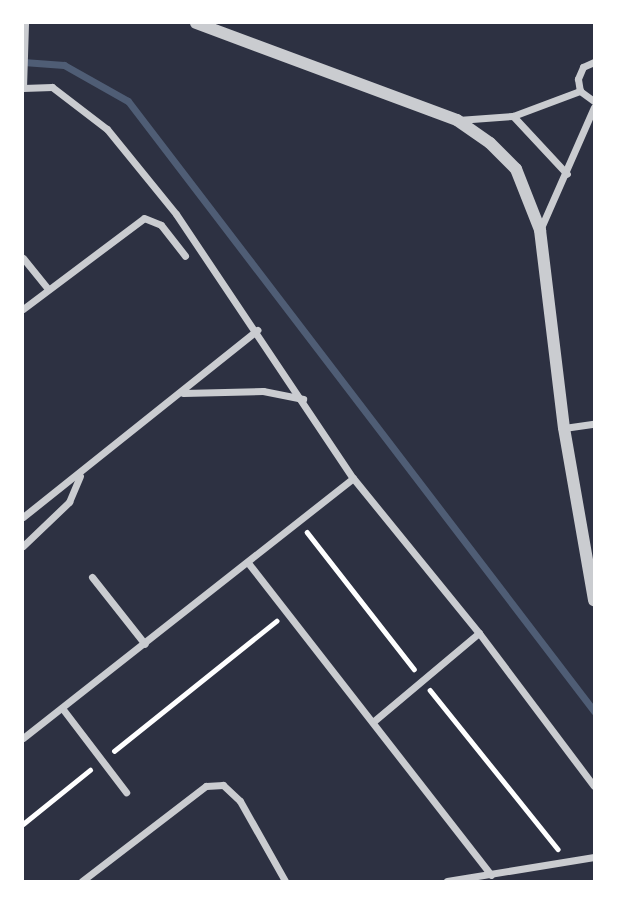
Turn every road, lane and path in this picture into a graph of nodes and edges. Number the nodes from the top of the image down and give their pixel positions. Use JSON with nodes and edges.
{"nodes":[{"id":1,"x":26,"y":23,"type":"edge"},
{"id":2,"x":198,"y":23,"type":"edge"},
{"id":3,"x":594,"y":62,"type":"edge"},
{"id":4,"x":23,"y":88,"type":"edge"},
{"id":5,"x":580,"y":91,"type":"junction"},
{"id":6,"x":594,"y":101,"type":"edge"},
{"id":7,"x":594,"y":107,"type":"edge"},
{"id":8,"x":513,"y":116,"type":"junction"},
{"id":9,"x":457,"y":120,"type":"junction"},
{"id":10,"x":567,"y":174,"type":"junction"},
{"id":11,"x":540,"y":230,"type":"junction"},
{"id":12,"x":185,"y":256,"type":"dead end"},
{"id":13,"x":23,"y":258,"type":"edge"},
{"id":14,"x":48,"y":289,"type":"junction"},
{"id":15,"x":23,"y":309,"type":"edge"},
{"id":16,"x":257,"y":330,"type":"junction"},
{"id":17,"x":183,"y":393,"type":"junction"},
{"id":18,"x":304,"y":399,"type":"junction"},
{"id":19,"x":594,"y":424,"type":"edge"},
{"id":20,"x":564,"y":428,"type":"junction"},
{"id":21,"x":80,"y":475,"type":"junction"},
{"id":22,"x":353,"y":478,"type":"junction"},
{"id":23,"x":23,"y":517,"type":"edge"},
{"id":24,"x":23,"y":546,"type":"edge"},
{"id":25,"x":249,"y":564,"type":"junction"},
{"id":26,"x":92,"y":577,"type":"dead end"},
{"id":27,"x":594,"y":600,"type":"edge"},
{"id":28,"x":287,"y":612,"type":"junction"},
{"id":29,"x":479,"y":633,"type":"junction"},
{"id":30,"x":145,"y":644,"type":"junction"},
{"id":31,"x":62,"y":708,"type":"junction"},
{"id":32,"x":374,"y":720,"type":"junction"},
{"id":33,"x":23,"y":738,"type":"edge"},
{"id":34,"x":102,"y":760,"type":"junction"},
{"id":35,"x":594,"y":786,"type":"edge"},
{"id":36,"x":126,"y":792,"type":"dead end"},
{"id":37,"x":23,"y":824,"type":"edge"},
{"id":38,"x":594,"y":857,"type":"edge"},
{"id":39,"x":491,"y":875,"type":"junction"},
{"id":40,"x":82,"y":881,"type":"edge"},
{"id":41,"x":285,"y":881,"type":"edge"},
{"id":42,"x":447,"y":881,"type":"edge"}],
"edges":[{"from":1,"to":4,"type":"street"},
{"from":2,"to":9,"type":"street"},
{"from":3,"to":5,"type":"street"},
{"from":4,"to":16,"type":"street"},
{"from":5,"to":6,"type":"street"},
{"from":5,"to":8,"type":"street"},
{"from":7,"to":10,"type":"street"},
{"from":8,"to":9,"type":"street"},
{"from":8,"to":10,"type":"street"},
{"from":9,"to":11,"type":"street"},
{"from":10,"to":11,"type":"street"},
{"from":11,"to":20,"type":"street"},
{"from":12,"to":14,"type":"street"},
{"from":13,"to":14,"type":"street"},
{"from":14,"to":15,"type":"street"},
{"from":16,"to":17,"type":"street"},
{"from":16,"to":18,"type":"street"},
{"from":17,"to":18,"type":"street"},
{"from":17,"to":21,"type":"street"},
{"from":18,"to":22,"type":"street"},
{"from":19,"to":20,"type":"street"},
{"from":20,"to":27,"type":"street"},
{"from":21,"to":23,"type":"street"},
{"from":21,"to":24,"type":"street"},
{"from":22,"to":25,"type":"street"},
{"from":22,"to":29,"type":"street"},
{"from":25,"to":28,"type":"street"},
{"from":25,"to":30,"type":"street"},
{"from":26,"to":30,"type":"street"},
{"from":28,"to":32,"type":"street"},
{"from":28,"to":34,"type":"path"},
{"from":29,"to":32,"type":"street"},
{"from":29,"to":35,"type":"street"},
{"from":30,"to":31,"type":"street"},
{"from":31,"to":33,"type":"street"},
{"from":31,"to":34,"type":"street"},
{"from":32,"to":39,"type":"street"},
{"from":34,"to":36,"type":"street"},
{"from":34,"to":37,"type":"path"},
{"from":38,"to":39,"type":"street"},
{"from":39,"to":42,"type":"street"},
{"from":40,"to":41,"type":"street"}]}
